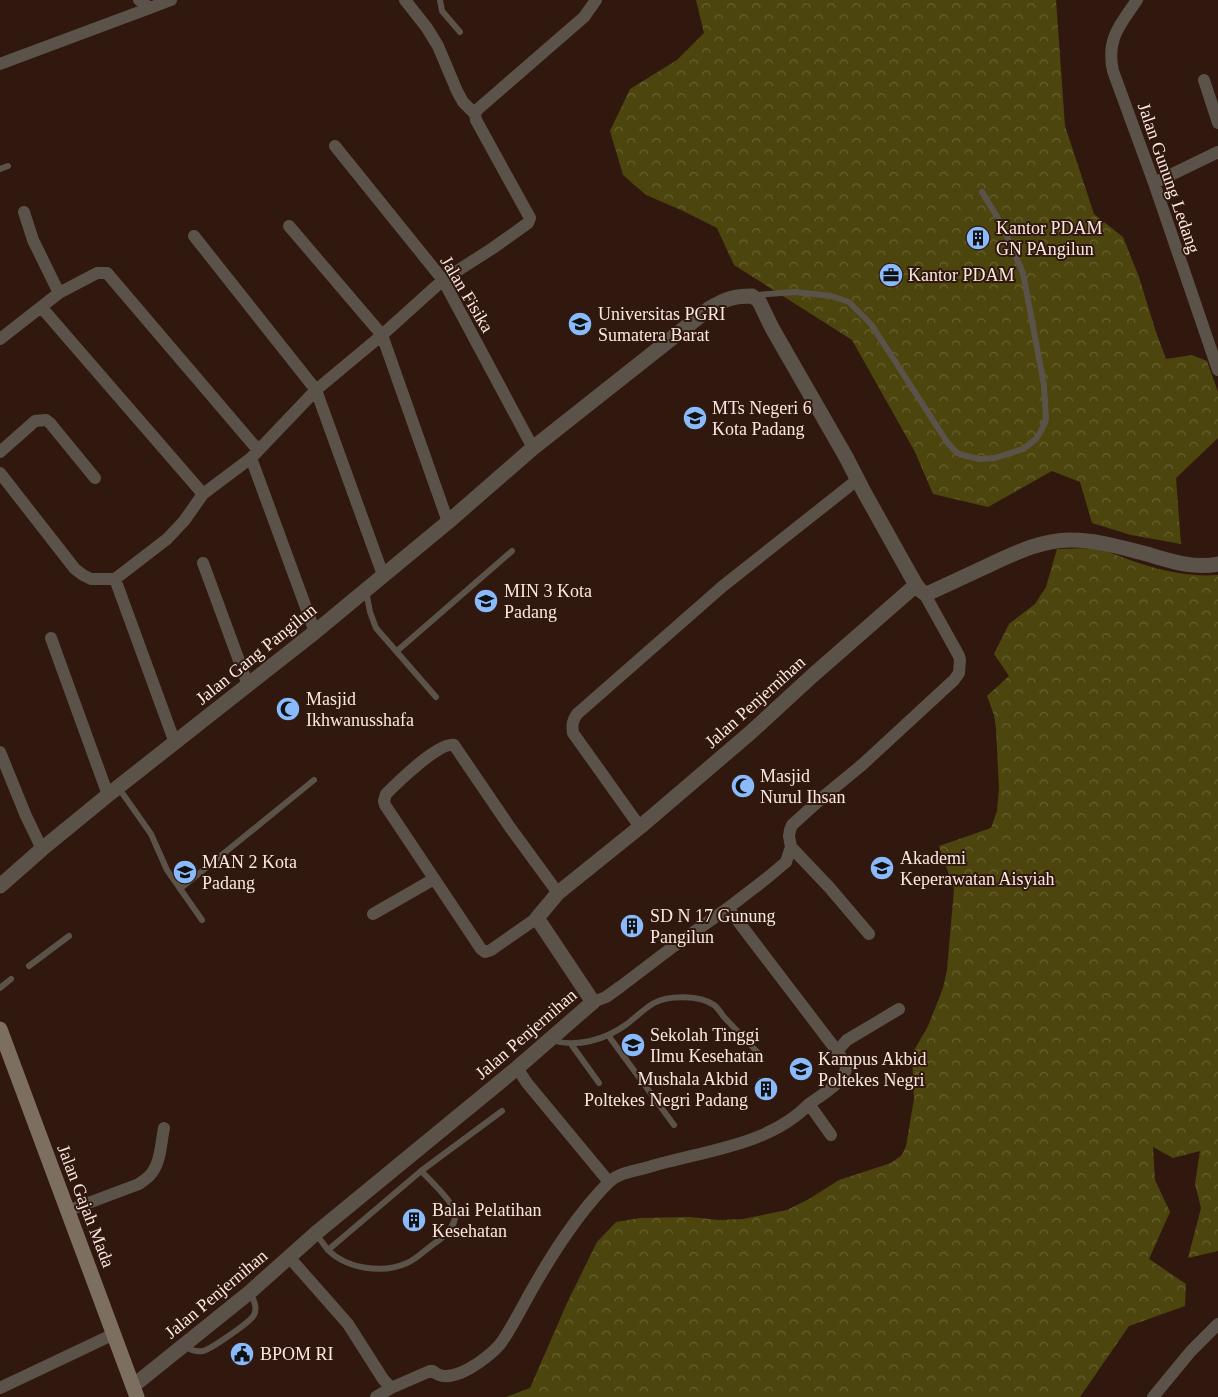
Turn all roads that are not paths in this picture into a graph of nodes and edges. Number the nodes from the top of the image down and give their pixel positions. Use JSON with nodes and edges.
{"nodes":[{"id":1,"x":139,"y":0,"type":"edge"},
{"id":2,"x":171,"y":0,"type":"edge"},
{"id":3,"x":405,"y":0,"type":"edge"},
{"id":4,"x":440,"y":0,"type":"edge"},
{"id":5,"x":596,"y":0,"type":"edge"},
{"id":6,"x":1137,"y":0,"type":"edge"},
{"id":7,"x":150,"y":8,"type":"junction"},
{"id":8,"x":460,"y":32,"type":"dead end"},
{"id":9,"x":0,"y":64,"type":"edge"},
{"id":10,"x":1204,"y":80,"type":"dead end"},
{"id":11,"x":475,"y":114,"type":"junction"},
{"id":12,"x":1218,"y":123,"type":"edge"},
{"id":13,"x":335,"y":146,"type":"dead end"},
{"id":14,"x":1218,"y":152,"type":"edge"},
{"id":15,"x":8,"y":166,"type":"dead end"},
{"id":16,"x":0,"y":169,"type":"edge"},
{"id":17,"x":1154,"y":183,"type":"junction"},
{"id":18,"x":982,"y":192,"type":"dead end"},
{"id":19,"x":24,"y":212,"type":"dead end"},
{"id":20,"x":288,"y":226,"type":"dead end"},
{"id":21,"x":194,"y":236,"type":"dead end"},
{"id":22,"x":442,"y":280,"type":"junction"},
{"id":23,"x":59,"y":293,"type":"junction"},
{"id":24,"x":752,"y":296,"type":"junction"},
{"id":25,"x":42,"y":308,"type":"junction"},
{"id":26,"x":382,"y":335,"type":"junction"},
{"id":27,"x":0,"y":340,"type":"edge"},
{"id":28,"x":1216,"y":361,"type":"edge"},
{"id":29,"x":316,"y":390,"type":"junction"},
{"id":30,"x":533,"y":448,"type":"junction"},
{"id":31,"x":0,"y":452,"type":"edge"},
{"id":32,"x":254,"y":454,"type":"junction"},
{"id":33,"x":0,"y":473,"type":"edge"},
{"id":34,"x":94,"y":478,"type":"dead end"},
{"id":35,"x":857,"y":480,"type":"junction"},
{"id":36,"x":203,"y":494,"type":"junction"},
{"id":37,"x":448,"y":522,"type":"junction"},
{"id":38,"x":512,"y":551,"type":"dead end"},
{"id":39,"x":203,"y":563,"type":"dead end"},
{"id":40,"x":1217,"y":566,"type":"edge"},
{"id":41,"x":383,"y":575,"type":"junction"},
{"id":42,"x":114,"y":579,"type":"junction"},
{"id":43,"x":920,"y":589,"type":"junction"},
{"id":44,"x":366,"y":590,"type":"junction"},
{"id":45,"x":315,"y":632,"type":"junction"},
{"id":46,"x":51,"y":638,"type":"dead end"},
{"id":47,"x":397,"y":651,"type":"junction"},
{"id":48,"x":248,"y":685,"type":"junction"},
{"id":49,"x":436,"y":697,"type":"dead end"},
{"id":50,"x":175,"y":743,"type":"junction"},
{"id":51,"x":0,"y":752,"type":"edge"},
{"id":52,"x":314,"y":780,"type":"dead end"},
{"id":53,"x":113,"y":791,"type":"junction"},
{"id":54,"x":640,"y":827,"type":"junction"},
{"id":55,"x":792,"y":847,"type":"junction"},
{"id":56,"x":42,"y":849,"type":"junction"},
{"id":57,"x":434,"y":879,"type":"junction"},
{"id":58,"x":0,"y":886,"type":"edge"},
{"id":59,"x":180,"y":889,"type":"junction"},
{"id":60,"x":558,"y":893,"type":"junction"},
{"id":61,"x":728,"y":908,"type":"junction"},
{"id":62,"x":373,"y":914,"type":"dead end"},
{"id":63,"x":536,"y":918,"type":"junction"},
{"id":64,"x":202,"y":920,"type":"dead end"},
{"id":65,"x":869,"y":934,"type":"dead end"},
{"id":66,"x":69,"y":936,"type":"dead end"},
{"id":67,"x":29,"y":966,"type":"dead end"},
{"id":68,"x":11,"y":980,"type":"dead end"},
{"id":69,"x":0,"y":988,"type":"edge"},
{"id":70,"x":593,"y":1002,"type":"junction"},
{"id":71,"x":899,"y":1009,"type":"dead end"},
{"id":72,"x":0,"y":1029,"type":"edge"},
{"id":73,"x":608,"y":1035,"type":"junction"},
{"id":74,"x":550,"y":1040,"type":"junction"},
{"id":75,"x":570,"y":1044,"type":"junction"},
{"id":76,"x":837,"y":1051,"type":"junction"},
{"id":77,"x":761,"y":1056,"type":"dead end"},
{"id":78,"x":517,"y":1068,"type":"junction"},
{"id":79,"x":599,"y":1082,"type":"dead end"},
{"id":80,"x":809,"y":1104,"type":"junction"},
{"id":81,"x":502,"y":1111,"type":"dead end"},
{"id":82,"x":674,"y":1125,"type":"dead end"},
{"id":83,"x":164,"y":1128,"type":"dead end"},
{"id":84,"x":831,"y":1135,"type":"dead end"},
{"id":85,"x":421,"y":1171,"type":"junction"},
{"id":86,"x":609,"y":1182,"type":"junction"},
{"id":87,"x":67,"y":1211,"type":"junction"},
{"id":88,"x":316,"y":1233,"type":"junction"},
{"id":89,"x":328,"y":1250,"type":"junction"},
{"id":90,"x":289,"y":1257,"type":"junction"},
{"id":91,"x":250,"y":1292,"type":"junction"},
{"id":92,"x":1218,"y":1324,"type":"edge"},
{"id":93,"x":114,"y":1334,"type":"junction"},
{"id":94,"x":184,"y":1346,"type":"junction"},
{"id":95,"x":0,"y":1388,"type":"edge"},
{"id":96,"x":391,"y":1388,"type":"junction"},
{"id":97,"x":135,"y":1392,"type":"edge"},
{"id":98,"x":376,"y":1397,"type":"edge"},
{"id":99,"x":1153,"y":1397,"type":"edge"}],
"edges":[{"from":1,"to":7,"type":"street"},
{"from":2,"to":7,"type":"street"},
{"from":3,"to":11,"type":"street"},
{"from":4,"to":8,"type":"lane"},
{"from":5,"to":11,"type":"street"},
{"from":6,"to":17,"type":"street","name":"Jalan Gunung Ledang"},
{"from":7,"to":9,"type":"street"},
{"from":10,"to":12,"type":"street"},
{"from":11,"to":22,"type":"street"},
{"from":13,"to":22,"type":"street","name":"Jalan Fisika"},
{"from":14,"to":17,"type":"street"},
{"from":15,"to":16,"type":"lane"},
{"from":17,"to":28,"type":"street","name":"Jalan Gunung Ledang"},
{"from":18,"to":24,"type":"lane"},
{"from":19,"to":23,"type":"street"},
{"from":20,"to":26,"type":"street"},
{"from":21,"to":29,"type":"street"},
{"from":22,"to":26,"type":"street"},
{"from":22,"to":30,"type":"street","name":"Jalan Fisika"},
{"from":23,"to":25,"type":"street"},
{"from":23,"to":32,"type":"street"},
{"from":24,"to":30,"type":"street","name":"Jalan Gang Pangilun"},
{"from":24,"to":35,"type":"street"},
{"from":25,"to":27,"type":"street"},
{"from":25,"to":36,"type":"street"},
{"from":26,"to":29,"type":"street"},
{"from":26,"to":37,"type":"street"},
{"from":29,"to":32,"type":"street"},
{"from":29,"to":41,"type":"street"},
{"from":30,"to":37,"type":"street","name":"Jalan Gang Pangilun"},
{"from":31,"to":34,"type":"street"},
{"from":32,"to":36,"type":"street"},
{"from":32,"to":45,"type":"street"},
{"from":33,"to":42,"type":"street"},
{"from":35,"to":43,"type":"street"},
{"from":35,"to":54,"type":"street"},
{"from":36,"to":42,"type":"street"},
{"from":37,"to":41,"type":"street","name":"Jalan Gang Pangilun"},
{"from":38,"to":47,"type":"lane"},
{"from":39,"to":48,"type":"street"},
{"from":40,"to":43,"type":"street","name":"Jalan Penjernihan"},
{"from":41,"to":44,"type":"street","name":"Jalan Gang Pangilun"},
{"from":42,"to":50,"type":"street"},
{"from":43,"to":54,"type":"street","name":"Jalan Penjernihan"},
{"from":43,"to":55,"type":"street"},
{"from":44,"to":45,"type":"street","name":"Jalan Gang Pangilun"},
{"from":44,"to":47,"type":"lane"},
{"from":45,"to":48,"type":"street","name":"Jalan Gang Pangilun"},
{"from":46,"to":53,"type":"street"},
{"from":47,"to":49,"type":"lane"},
{"from":48,"to":50,"type":"street","name":"Jalan Gang Pangilun"},
{"from":50,"to":53,"type":"street","name":"Jalan Gang Pangilun"},
{"from":51,"to":56,"type":"street"},
{"from":52,"to":59,"type":"lane"},
{"from":53,"to":56,"type":"street","name":"Jalan Gang Pangilun"},
{"from":53,"to":59,"type":"lane"},
{"from":54,"to":60,"type":"street","name":"Jalan Penjernihan"},
{"from":55,"to":61,"type":"street"},
{"from":55,"to":65,"type":"street"},
{"from":56,"to":58,"type":"street","name":"Jalan Gang Pangilun"},
{"from":57,"to":60,"type":"street"},
{"from":57,"to":62,"type":"street"},
{"from":57,"to":63,"type":"street"},
{"from":59,"to":64,"type":"lane"},
{"from":60,"to":63,"type":"street","name":"Jalan Penjernihan"},
{"from":61,"to":70,"type":"street"},
{"from":61,"to":76,"type":"street"},
{"from":63,"to":70,"type":"street","name":"Jalan Penjernihan"},
{"from":66,"to":67,"type":"lane"},
{"from":68,"to":69,"type":"lane"},
{"from":70,"to":74,"type":"street","name":"Jalan Penjernihan"},
{"from":71,"to":76,"type":"street"},
{"from":72,"to":87,"type":"main road","name":"Jalan Gajah Mada"},
{"from":73,"to":75,"type":"lane"},
{"from":73,"to":77,"type":"lane"},
{"from":73,"to":82,"type":"lane"},
{"from":74,"to":75,"type":"lane"},
{"from":74,"to":78,"type":"street","name":"Jalan Penjernihan"},
{"from":75,"to":79,"type":"lane"},
{"from":76,"to":80,"type":"street"},
{"from":78,"to":86,"type":"street"},
{"from":78,"to":88,"type":"street","name":"Jalan Penjernihan"},
{"from":80,"to":84,"type":"street"},
{"from":80,"to":86,"type":"street"},
{"from":81,"to":85,"type":"lane"},
{"from":83,"to":87,"type":"street"},
{"from":85,"to":89,"type":"lane"},
{"from":85,"to":89,"type":"lane"},
{"from":86,"to":96,"type":"street"},
{"from":87,"to":93,"type":"main road","name":"Jalan Gajah Mada"},
{"from":88,"to":89,"type":"lane"},
{"from":88,"to":90,"type":"street","name":"Jalan Penjernihan"},
{"from":90,"to":91,"type":"street","name":"Jalan Penjernihan"},
{"from":90,"to":96,"type":"street"},
{"from":91,"to":94,"type":"street","name":"Jalan Penjernihan"},
{"from":91,"to":94,"type":"lane"},
{"from":92,"to":99,"type":"street"},
{"from":93,"to":95,"type":"street"},
{"from":93,"to":97,"type":"main road","name":"Jalan Gajah Mada"},
{"from":94,"to":97,"type":"street","name":"Jalan Penjernihan"},
{"from":96,"to":98,"type":"street"}]}
